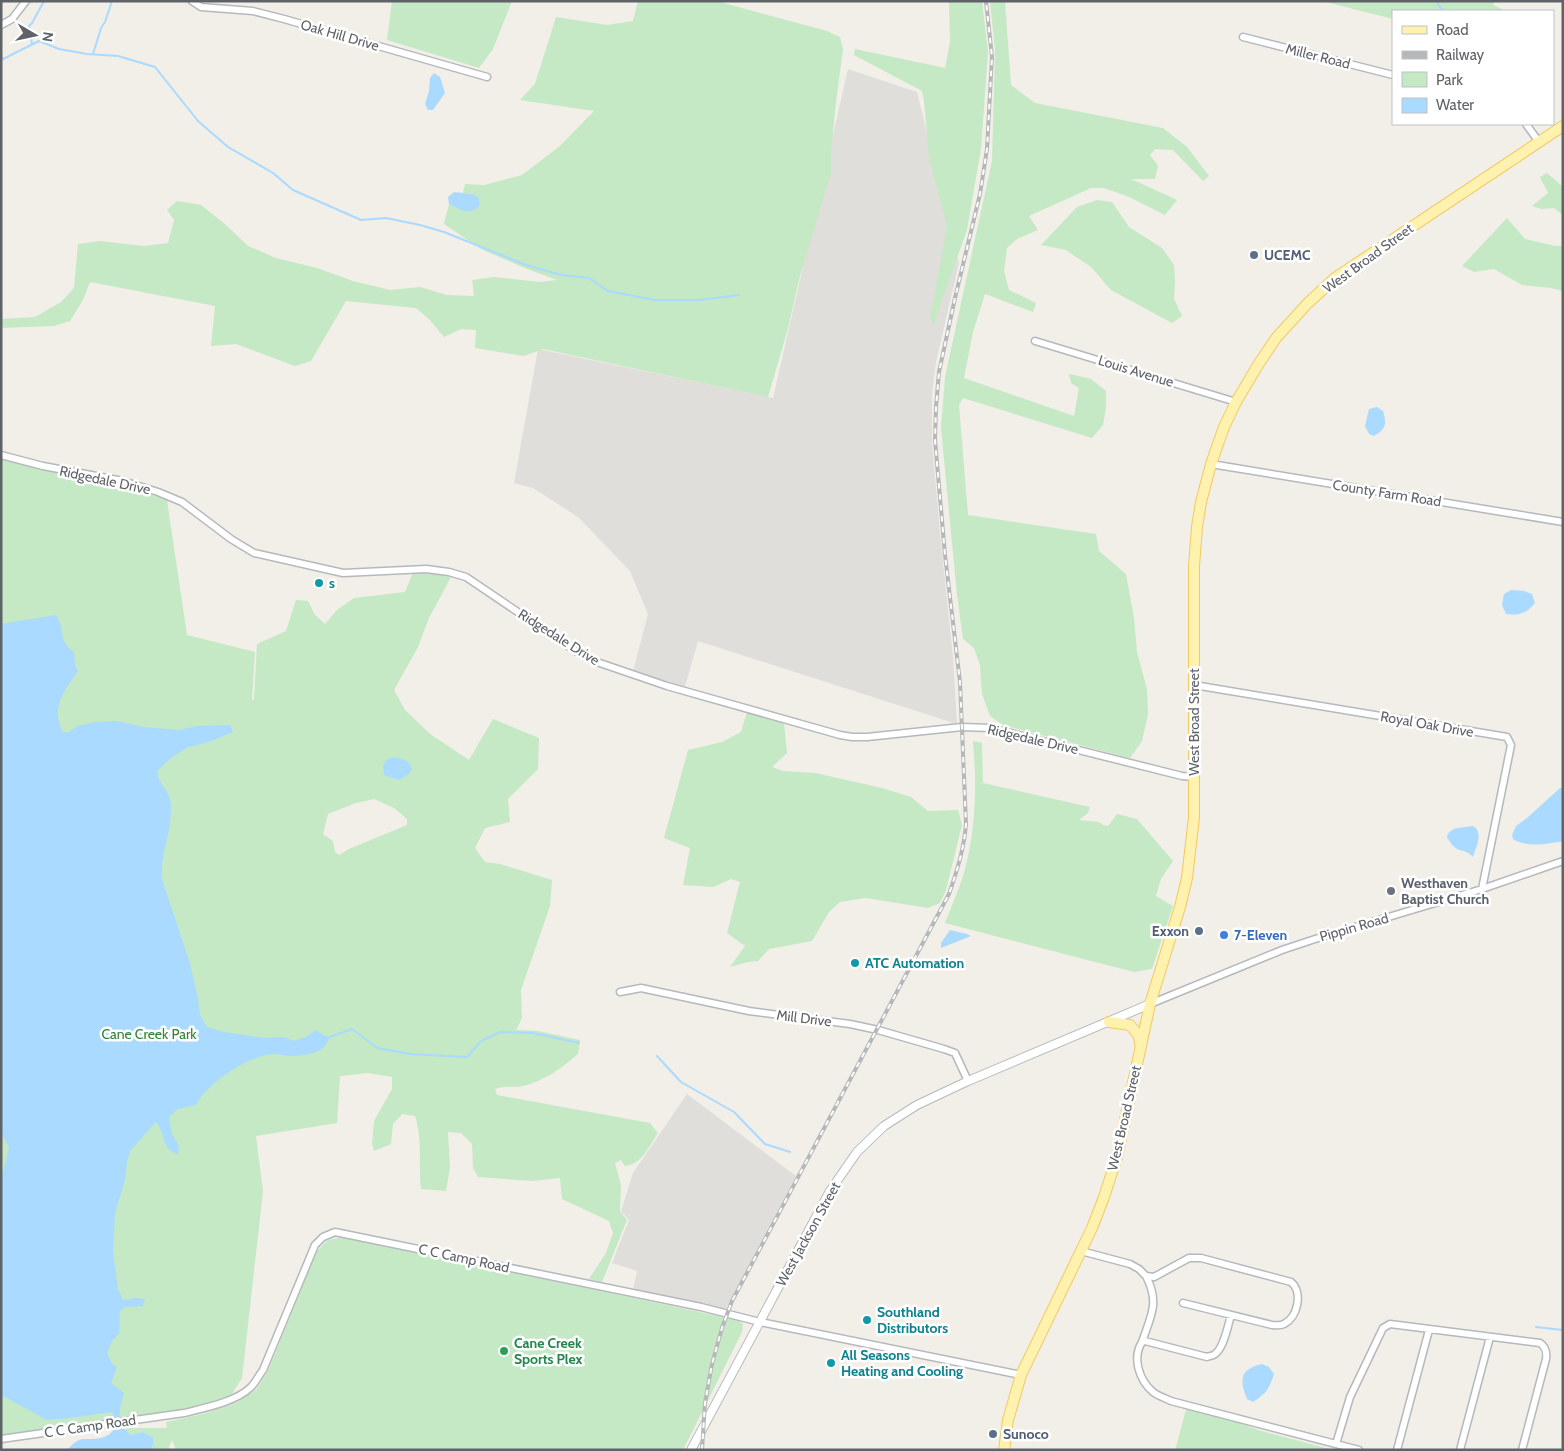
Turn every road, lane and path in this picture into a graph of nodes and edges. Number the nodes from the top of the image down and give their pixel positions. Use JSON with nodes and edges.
{"nodes":[{"id":1,"x":26,"y":1,"type":"edge"},
{"id":2,"x":192,"y":1,"type":"edge"},
{"id":3,"x":1,"y":25,"type":"edge"},
{"id":4,"x":1243,"y":37,"type":"dead end"},
{"id":5,"x":1392,"y":75,"type":"edge"},
{"id":6,"x":487,"y":77,"type":"dead end"},
{"id":7,"x":1527,"y":125,"type":"edge"},
{"id":8,"x":1563,"y":126,"type":"edge"},
{"id":9,"x":1539,"y":142,"type":"junction"},
{"id":10,"x":1036,"y":341,"type":"dead end"},
{"id":11,"x":1236,"y":402,"type":"junction"},
{"id":12,"x":1,"y":455,"type":"edge"},
{"id":13,"x":1210,"y":464,"type":"junction"},
{"id":14,"x":1563,"y":522,"type":"edge"},
{"id":15,"x":1194,"y":685,"type":"junction"},
{"id":16,"x":1195,"y":777,"type":"junction"},
{"id":17,"x":1563,"y":861,"type":"edge"},
{"id":18,"x":1482,"y":889,"type":"junction"},
{"id":19,"x":620,"y":992,"type":"dead end"},
{"id":20,"x":1150,"y":1004,"type":"junction"},
{"id":21,"x":1108,"y":1022,"type":"junction"},
{"id":22,"x":1140,"y":1049,"type":"junction"},
{"id":23,"x":968,"y":1081,"type":"junction"},
{"id":24,"x":1081,"y":1251,"type":"junction"},
{"id":25,"x":1146,"y":1276,"type":"junction"},
{"id":26,"x":1183,"y":1303,"type":"dead end"},
{"id":27,"x":1231,"y":1315,"type":"junction"},
{"id":28,"x":760,"y":1322,"type":"junction"},
{"id":29,"x":1429,"y":1330,"type":"junction"},
{"id":30,"x":1490,"y":1337,"type":"junction"},
{"id":31,"x":1142,"y":1342,"type":"junction"},
{"id":32,"x":1021,"y":1375,"type":"junction"},
{"id":33,"x":1,"y":1439,"type":"edge"},
{"id":34,"x":1336,"y":1444,"type":"junction"},
{"id":35,"x":691,"y":1450,"type":"edge"},
{"id":36,"x":1004,"y":1450,"type":"edge"},
{"id":37,"x":1359,"y":1450,"type":"edge"},
{"id":38,"x":1397,"y":1450,"type":"edge"},
{"id":39,"x":1460,"y":1450,"type":"edge"},
{"id":40,"x":1522,"y":1450,"type":"edge"}],
"edges":[{"from":1,"to":3,"type":"street"},
{"from":2,"to":6,"type":"street","name":"Oak Hill Drive"},
{"from":4,"to":5,"type":"street","name":"Miller Road"},
{"from":7,"to":9,"type":"street"},
{"from":8,"to":9,"type":"main road","name":"West Broad Street"},
{"from":9,"to":11,"type":"main road","name":"West Broad Street"},
{"from":10,"to":11,"type":"street","name":"Louis Avenue"},
{"from":11,"to":13,"type":"main road","name":"West Broad Street"},
{"from":12,"to":16,"type":"street","name":"Ridgedale Drive"},
{"from":13,"to":14,"type":"street","name":"County Farm Road"},
{"from":13,"to":15,"type":"main road","name":"West Broad Street"},
{"from":15,"to":16,"type":"main road","name":"West Broad Street"},
{"from":15,"to":18,"type":"street","name":"Royal Oak Drive"},
{"from":16,"to":20,"type":"main road","name":"West Broad Street"},
{"from":17,"to":18,"type":"street","name":"Pippin Road"},
{"from":18,"to":20,"type":"street","name":"Pippin Road"},
{"from":19,"to":23,"type":"street","name":"Mill Drive"},
{"from":20,"to":21,"type":"street","name":"West Jackson Street"},
{"from":20,"to":22,"type":"main road","name":"West Broad Street"},
{"from":21,"to":22,"type":"main road"},
{"from":21,"to":23,"type":"street","name":"West Jackson Street"},
{"from":22,"to":24,"type":"main road","name":"West Broad Street"},
{"from":23,"to":28,"type":"street","name":"West Jackson Street"},
{"from":24,"to":25,"type":"street"},
{"from":24,"to":32,"type":"main road","name":"West Broad Street"},
{"from":25,"to":27,"type":"street"},
{"from":25,"to":31,"type":"street"},
{"from":26,"to":27,"type":"street"},
{"from":27,"to":31,"type":"street"},
{"from":28,"to":32,"type":"street","name":"C C Camp Road"},
{"from":28,"to":33,"type":"street","name":"C C Camp Road"},
{"from":28,"to":35,"type":"street","name":"West Jackson Street"},
{"from":29,"to":30,"type":"street"},
{"from":29,"to":34,"type":"street"},
{"from":29,"to":38,"type":"street"},
{"from":30,"to":39,"type":"street"},
{"from":30,"to":40,"type":"street"},
{"from":31,"to":34,"type":"street"},
{"from":32,"to":36,"type":"main road","name":"West Broad Street"},
{"from":34,"to":37,"type":"street"}]}
